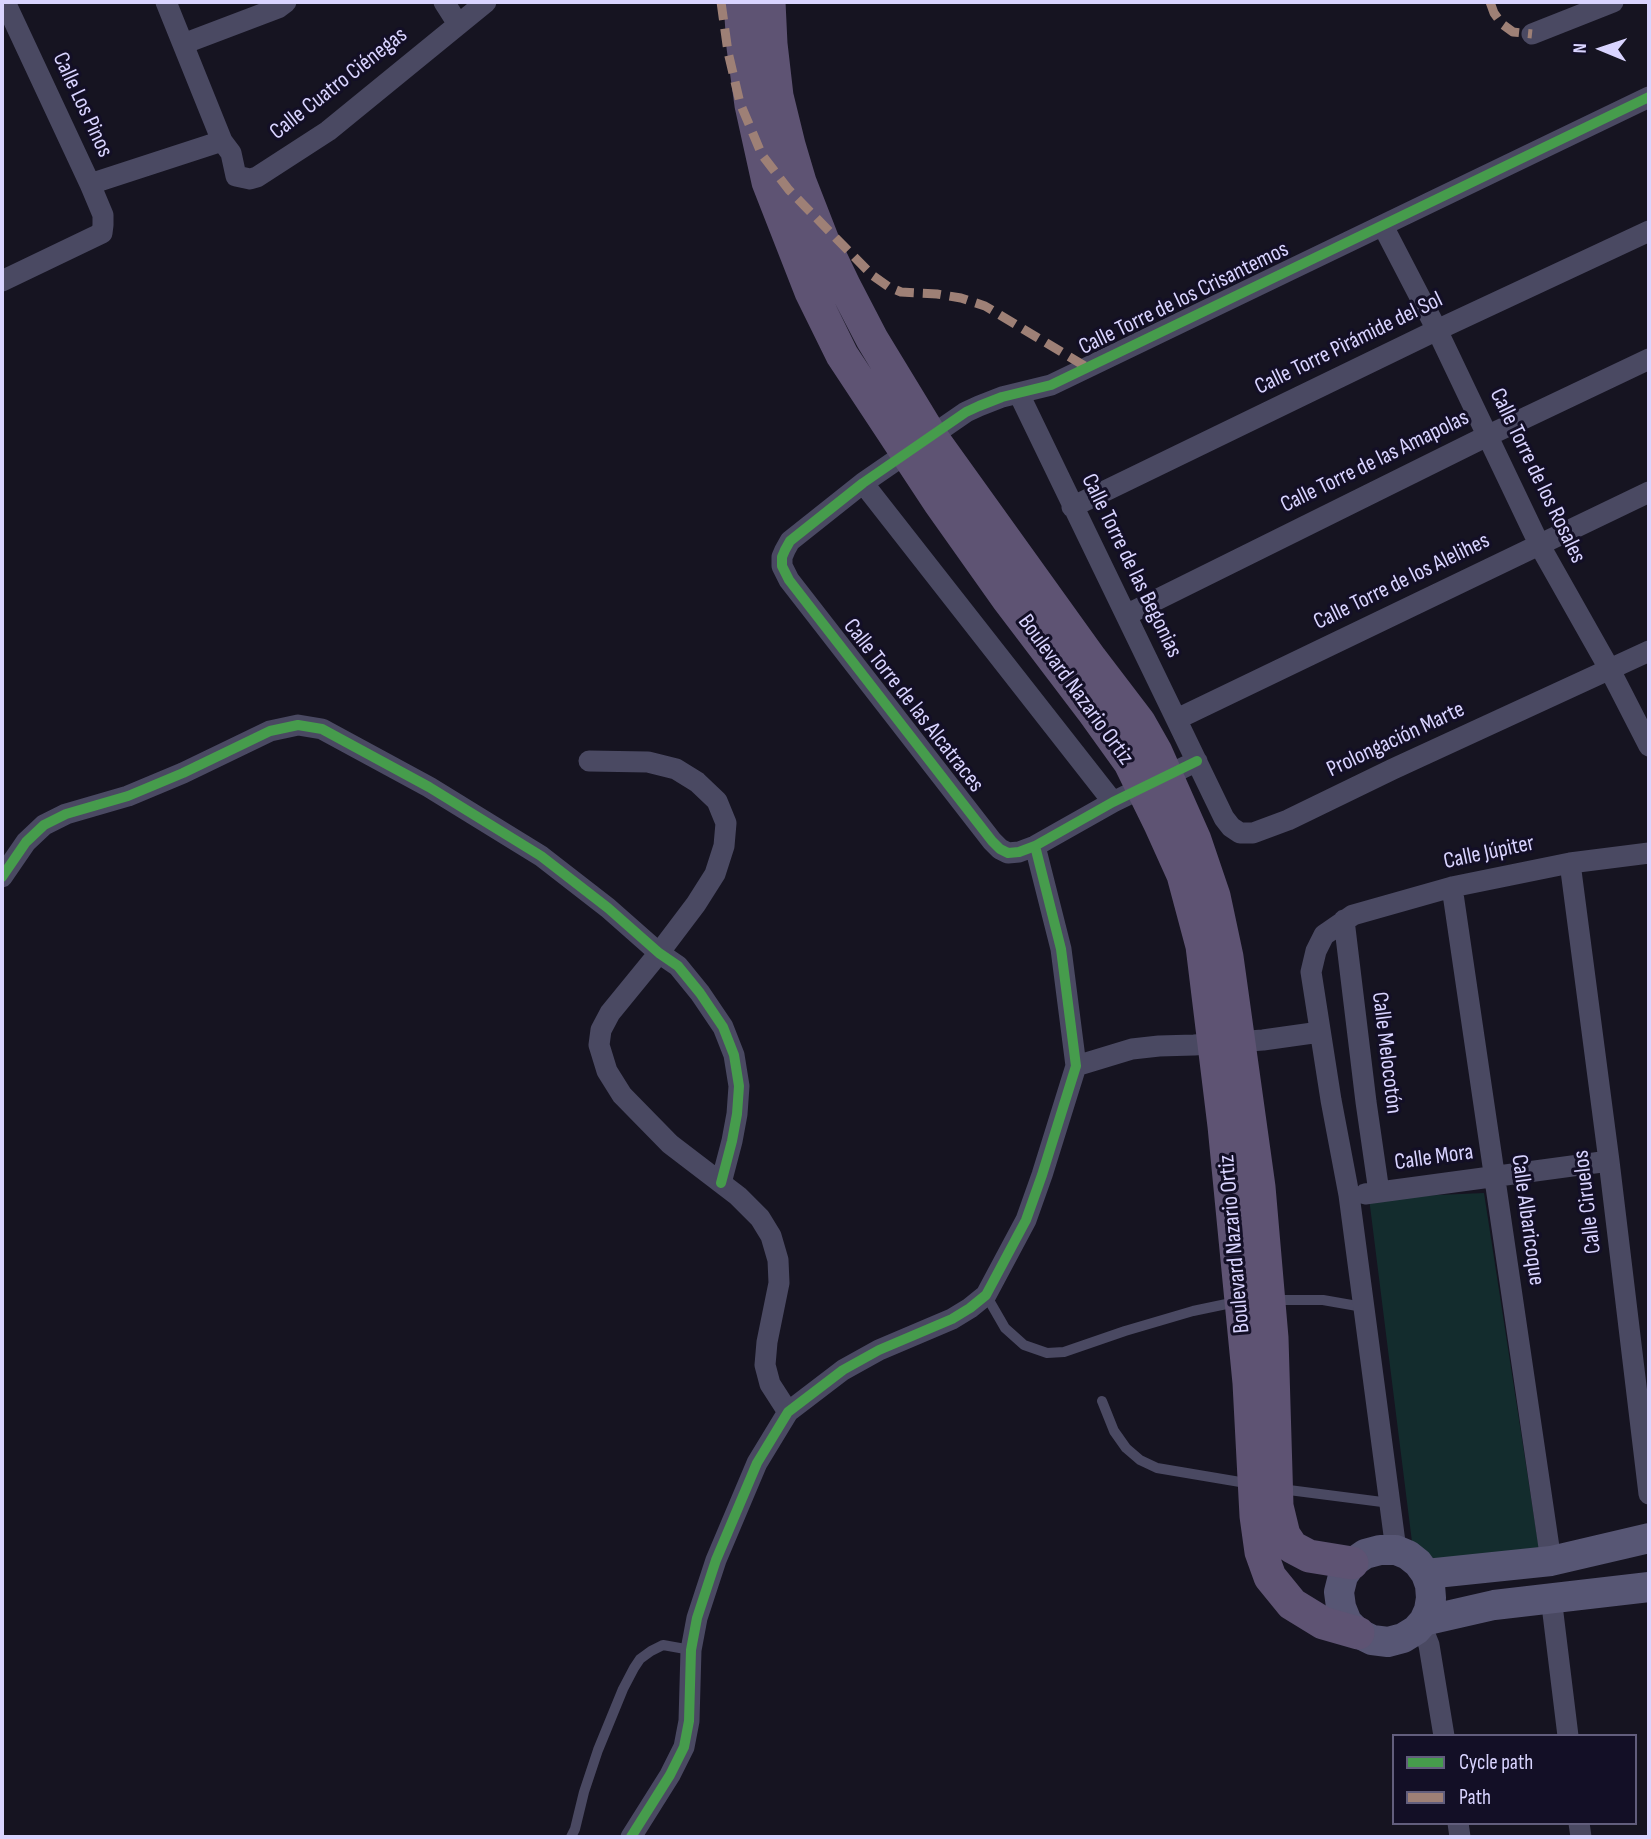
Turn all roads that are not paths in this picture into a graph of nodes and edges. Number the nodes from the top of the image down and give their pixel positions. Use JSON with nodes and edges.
{"nodes":[{"id":1,"x":5,"y":2,"type":"edge"},
{"id":2,"x":166,"y":2,"type":"edge"},
{"id":3,"x":286,"y":2,"type":"edge"},
{"id":4,"x":444,"y":2,"type":"edge"},
{"id":5,"x":486,"y":2,"type":"edge"},
{"id":6,"x":740,"y":2,"type":"edge"},
{"id":7,"x":769,"y":2,"type":"edge"},
{"id":8,"x":1613,"y":2,"type":"edge"},
{"id":9,"x":458,"y":24,"type":"junction"},
{"id":10,"x":1532,"y":34,"type":"dead end"},
{"id":11,"x":183,"y":44,"type":"junction"},
{"id":12,"x":1649,"y":97,"type":"edge"},
{"id":13,"x":227,"y":147,"type":"junction"},
{"id":14,"x":90,"y":184,"type":"junction"},
{"id":15,"x":1383,"y":226,"type":"junction"},
{"id":16,"x":1649,"y":231,"type":"edge"},
{"id":17,"x":2,"y":281,"type":"edge"},
{"id":18,"x":1437,"y":330,"type":"junction"},
{"id":19,"x":1649,"y":359,"type":"edge"},
{"id":20,"x":1019,"y":394,"type":"junction"},
{"id":21,"x":1487,"y":436,"type":"junction"},
{"id":22,"x":918,"y":445,"type":"junction"},
{"id":23,"x":863,"y":483,"type":"junction"},
{"id":24,"x":1649,"y":492,"type":"edge"},
{"id":25,"x":1073,"y":507,"type":"junction"},
{"id":26,"x":1540,"y":546,"type":"junction"},
{"id":27,"x":789,"y":580,"type":"joint"},
{"id":28,"x":1126,"y":615,"type":"junction"},
{"id":29,"x":1649,"y":651,"type":"edge"},
{"id":30,"x":1610,"y":670,"type":"junction"},
{"id":31,"x":1177,"y":719,"type":"junction"},
{"id":32,"x":1649,"y":746,"type":"edge"},
{"id":33,"x":589,"y":761,"type":"dead end"},
{"id":34,"x":1197,"y":761,"type":"junction"},
{"id":35,"x":1155,"y":782,"type":"junction"},
{"id":36,"x":1113,"y":802,"type":"junction"},
{"id":37,"x":1035,"y":846,"type":"junction"},
{"id":38,"x":1649,"y":853,"type":"edge"},
{"id":39,"x":1570,"y":863,"type":"junction"},
{"id":40,"x":2,"y":877,"type":"edge"},
{"id":41,"x":1452,"y":887,"type":"junction"},
{"id":42,"x":1344,"y":920,"type":"junction"},
{"id":43,"x":659,"y":953,"type":"junction"},
{"id":44,"x":1320,"y":1032,"type":"junction"},
{"id":45,"x":1227,"y":1043,"type":"junction"},
{"id":46,"x":1076,"y":1066,"type":"junction"},
{"id":47,"x":1609,"y":1161,"type":"junction"},
{"id":48,"x":1494,"y":1177,"type":"junction"},
{"id":49,"x":720,"y":1183,"type":"junction"},
{"id":50,"x":1379,"y":1192,"type":"junction"},
{"id":51,"x":1349,"y":1195,"type":"junction"},
{"id":52,"x":986,"y":1295,"type":"junction"},
{"id":53,"x":1255,"y":1301,"type":"junction"},
{"id":54,"x":1363,"y":1307,"type":"junction"},
{"id":55,"x":1102,"y":1401,"type":"dead end"},
{"id":56,"x":788,"y":1412,"type":"junction"},
{"id":57,"x":1265,"y":1486,"type":"junction"},
{"id":58,"x":1649,"y":1494,"type":"edge"},
{"id":59,"x":1390,"y":1503,"type":"junction"},
{"id":60,"x":1649,"y":1538,"type":"edge"},
{"id":61,"x":1396,"y":1550,"type":"junction"},
{"id":62,"x":1551,"y":1561,"type":"junction"},
{"id":63,"x":1352,"y":1563,"type":"junction"},
{"id":64,"x":1426,"y":1574,"type":"junction"},
{"id":65,"x":1649,"y":1587,"type":"edge"},
{"id":66,"x":1551,"y":1597,"type":"junction"},
{"id":67,"x":1420,"y":1625,"type":"junction"},
{"id":68,"x":1358,"y":1633,"type":"junction"},
{"id":69,"x":691,"y":1650,"type":"junction"},
{"id":70,"x":1444,"y":1734,"type":"edge"},
{"id":71,"x":1568,"y":1734,"type":"edge"},
{"id":72,"x":571,"y":1837,"type":"edge"},
{"id":73,"x":631,"y":1837,"type":"edge"}],
"edges":[{"from":1,"to":14,"type":"street","name":"Calle Los Pinos"},
{"from":2,"to":11,"type":"street"},
{"from":3,"to":11,"type":"street"},
{"from":4,"to":9,"type":"street"},
{"from":5,"to":9,"type":"street","name":"Calle Cuatro Ciénegas"},
{"from":6,"to":22,"type":"main road","name":"Boulevard Nazario Ortiz"},
{"from":7,"to":22,"type":"main road","name":"Boulevard Nazario Ortiz"},
{"from":8,"to":10,"type":"street"},
{"from":9,"to":13,"type":"street","name":"Calle Cuatro Ciénegas"},
{"from":11,"to":13,"type":"street"},
{"from":12,"to":15,"type":"street","name":"Calle Torre de los Crisantemos"},
{"from":13,"to":14,"type":"street"},
{"from":14,"to":17,"type":"street","name":"Calle Los Pinos"},
{"from":15,"to":18,"type":"street","name":"Calle Torre de los Rosales"},
{"from":15,"to":20,"type":"street","name":"Calle Torre de los Crisantemos"},
{"from":16,"to":18,"type":"street","name":"Calle Torre Pirámide del Sol"},
{"from":18,"to":21,"type":"street","name":"Calle Torre de los Rosales"},
{"from":18,"to":25,"type":"street","name":"Calle Torre Pirámide del Sol"},
{"from":19,"to":21,"type":"street","name":"Calle Torre de las Amapolas"},
{"from":20,"to":22,"type":"street","name":"Calle Torre de los Crisantemos"},
{"from":20,"to":25,"type":"street","name":"Calle Torre de las Begonias"},
{"from":21,"to":26,"type":"street","name":"Calle Torre de los Rosales"},
{"from":21,"to":28,"type":"street","name":"Calle Torre de las Amapolas"},
{"from":22,"to":23,"type":"street","name":"Calle Torre de los Crisantemos"},
{"from":22,"to":35,"type":"main road","name":"Boulevard Nazario Ortiz"},
{"from":23,"to":27,"type":"street","name":"Calle Torre de los Crisantemos"},
{"from":23,"to":36,"type":"street"},
{"from":24,"to":26,"type":"street","name":"Calle Torre de los Alelihes"},
{"from":25,"to":28,"type":"street","name":"Calle Torre de las Begonias"},
{"from":26,"to":30,"type":"street","name":"Calle Torre de los Rosales"},
{"from":26,"to":31,"type":"street","name":"Calle Torre de los Alelihes"},
{"from":27,"to":37,"type":"street","name":"Calle Torre de las Alcatraces"},
{"from":28,"to":31,"type":"street","name":"Calle Torre de las Begonias"},
{"from":29,"to":30,"type":"street","name":"Prolongación Marte"},
{"from":30,"to":32,"type":"street","name":"Calle Torre de los Rosales"},
{"from":30,"to":34,"type":"street","name":"Prolongación Marte"},
{"from":31,"to":34,"type":"street","name":"Calle Torre de las Begonias"},
{"from":33,"to":43,"type":"street"},
{"from":34,"to":35,"type":"street"},
{"from":35,"to":36,"type":"street"},
{"from":35,"to":45,"type":"main road","name":"Boulevard Nazario Ortiz"},
{"from":36,"to":37,"type":"street"},
{"from":37,"to":46,"type":"street"},
{"from":38,"to":39,"type":"street","name":"Calle Júpiter"},
{"from":39,"to":41,"type":"street","name":"Calle Júpiter"},
{"from":39,"to":47,"type":"street","name":"Calle Ciruelos"},
{"from":40,"to":43,"type":"street"},
{"from":41,"to":42,"type":"street","name":"Calle Júpiter"},
{"from":41,"to":48,"type":"street","name":"Calle Albaricoque"},
{"from":42,"to":44,"type":"street"},
{"from":42,"to":50,"type":"street","name":"Calle Melocotón"},
{"from":43,"to":49,"type":"street"},
{"from":43,"to":49,"type":"street"},
{"from":44,"to":45,"type":"street"},
{"from":44,"to":51,"type":"street"},
{"from":45,"to":46,"type":"street"},
{"from":45,"to":53,"type":"main road","name":"Boulevard Nazario Ortiz"},
{"from":46,"to":52,"type":"street"},
{"from":47,"to":48,"type":"street","name":"Calle Mora"},
{"from":47,"to":58,"type":"street","name":"Calle Ciruelos"},
{"from":48,"to":50,"type":"street","name":"Calle Mora"},
{"from":48,"to":62,"type":"street","name":"Calle Albaricoque"},
{"from":49,"to":56,"type":"street"},
{"from":50,"to":51,"type":"street","name":"Calle Mora"},
{"from":51,"to":54,"type":"street"},
{"from":52,"to":53,"type":"lane"},
{"from":52,"to":56,"type":"street"},
{"from":53,"to":54,"type":"lane"},
{"from":53,"to":57,"type":"main road","name":"Boulevard Nazario Ortiz"},
{"from":54,"to":59,"type":"street"},
{"from":55,"to":57,"type":"lane"},
{"from":56,"to":69,"type":"street"},
{"from":57,"to":59,"type":"lane"},
{"from":57,"to":63,"type":"main road","name":"Boulevard Nazario Ortiz"},
{"from":57,"to":68,"type":"main road","name":"Boulevard Nazario Ortiz"},
{"from":59,"to":61,"type":"street"},
{"from":60,"to":62,"type":"street"},
{"from":61,"to":63,"type":"street"},
{"from":61,"to":64,"type":"street"},
{"from":62,"to":64,"type":"street"},
{"from":63,"to":68,"type":"street"},
{"from":64,"to":67,"type":"street"},
{"from":65,"to":66,"type":"street"},
{"from":66,"to":67,"type":"street"},
{"from":66,"to":71,"type":"street"},
{"from":67,"to":68,"type":"street"},
{"from":67,"to":70,"type":"street"},
{"from":69,"to":72,"type":"lane"},
{"from":69,"to":73,"type":"street"}]}
